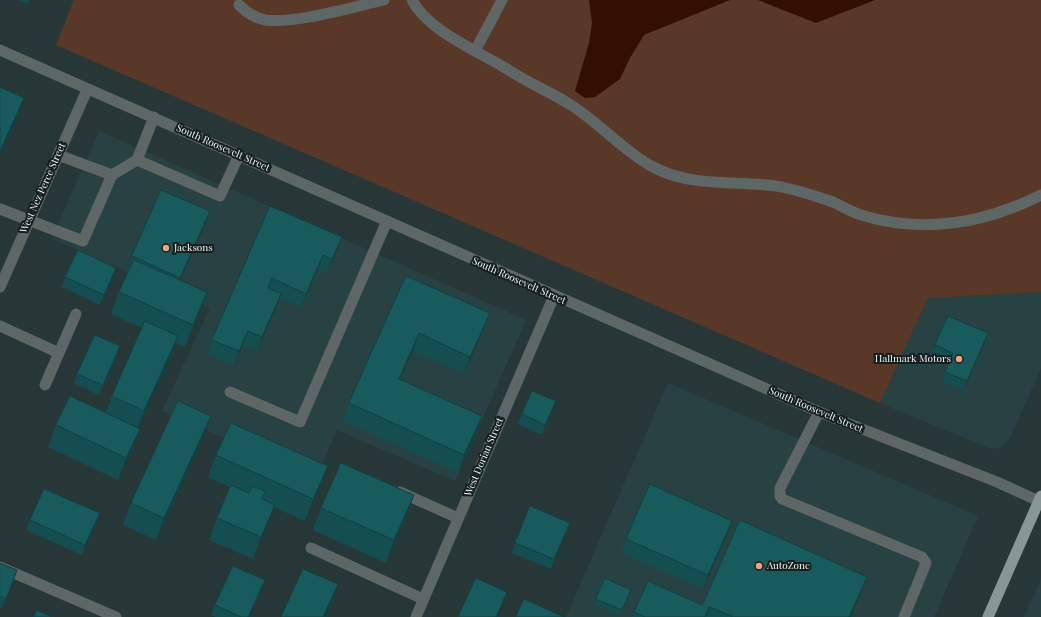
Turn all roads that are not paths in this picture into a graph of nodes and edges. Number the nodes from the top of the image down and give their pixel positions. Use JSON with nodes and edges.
{"nodes":[{"id":1,"x":384,"y":0,"type":"edge"},
{"id":2,"x":412,"y":0,"type":"edge"},
{"id":3,"x":502,"y":0,"type":"edge"},
{"id":4,"x":239,"y":5,"type":"dead end"},
{"id":5,"x":0,"y":50,"type":"edge"},
{"id":6,"x":475,"y":51,"type":"junction"},
{"id":7,"x":87,"y":90,"type":"junction"},
{"id":8,"x":154,"y":117,"type":"junction"},
{"id":9,"x":58,"y":155,"type":"junction"},
{"id":10,"x":239,"y":155,"type":"junction"},
{"id":11,"x":137,"y":160,"type":"junction"},
{"id":12,"x":112,"y":175,"type":"junction"},
{"id":13,"x":1041,"y":195,"type":"edge"},
{"id":14,"x":0,"y":209,"type":"edge"},
{"id":15,"x":28,"y":221,"type":"junction"},
{"id":16,"x":386,"y":221,"type":"junction"},
{"id":17,"x":0,"y":287,"type":"edge"},
{"id":18,"x":554,"y":296,"type":"junction"},
{"id":19,"x":76,"y":314,"type":"dead end"},
{"id":20,"x":0,"y":326,"type":"edge"},
{"id":21,"x":59,"y":353,"type":"junction"},
{"id":22,"x":45,"y":385,"type":"dead end"},
{"id":23,"x":230,"y":392,"type":"dead end"},
{"id":24,"x":819,"y":412,"type":"junction"},
{"id":25,"x":387,"y":486,"type":"edge"},
{"id":26,"x":1040,"y":499,"type":"edge"},
{"id":27,"x":458,"y":518,"type":"junction"},
{"id":28,"x":311,"y":548,"type":"dead end"},
{"id":29,"x":0,"y":567,"type":"edge"},
{"id":30,"x":423,"y":599,"type":"junction"},
{"id":31,"x":116,"y":617,"type":"edge"},
{"id":32,"x":416,"y":617,"type":"edge"},
{"id":33,"x":904,"y":617,"type":"edge"},
{"id":34,"x":988,"y":617,"type":"edge"}],
"edges":[{"from":1,"to":4,"type":"street"},
{"from":2,"to":6,"type":"street"},
{"from":3,"to":6,"type":"street"},
{"from":5,"to":7,"type":"street","name":"South Roosevelt Street"},
{"from":6,"to":13,"type":"street"},
{"from":7,"to":8,"type":"street","name":"South Roosevelt Street"},
{"from":7,"to":9,"type":"street","name":"West Nez Perce Street"},
{"from":8,"to":10,"type":"street","name":"South Roosevelt Street"},
{"from":8,"to":11,"type":"street"},
{"from":9,"to":12,"type":"street"},
{"from":9,"to":15,"type":"street","name":"West Nez Perce Street"},
{"from":10,"to":11,"type":"street"},
{"from":10,"to":16,"type":"street","name":"South Roosevelt Street"},
{"from":11,"to":12,"type":"street"},
{"from":12,"to":15,"type":"street"},
{"from":14,"to":15,"type":"street"},
{"from":15,"to":17,"type":"street","name":"West Nez Perce Street"},
{"from":16,"to":18,"type":"street","name":"South Roosevelt Street"},
{"from":16,"to":23,"type":"street"},
{"from":18,"to":24,"type":"street","name":"South Roosevelt Street"},
{"from":18,"to":27,"type":"street","name":"West Dorian Street"},
{"from":19,"to":21,"type":"street"},
{"from":20,"to":21,"type":"street"},
{"from":21,"to":22,"type":"street"},
{"from":24,"to":26,"type":"street","name":"South Roosevelt Street"},
{"from":24,"to":33,"type":"street"},
{"from":25,"to":27,"type":"street"},
{"from":26,"to":34,"type":"main road"},
{"from":27,"to":30,"type":"street","name":"West Dorian Street"},
{"from":28,"to":30,"type":"street"},
{"from":29,"to":31,"type":"street"},
{"from":30,"to":32,"type":"street","name":"West Dorian Street"}]}
